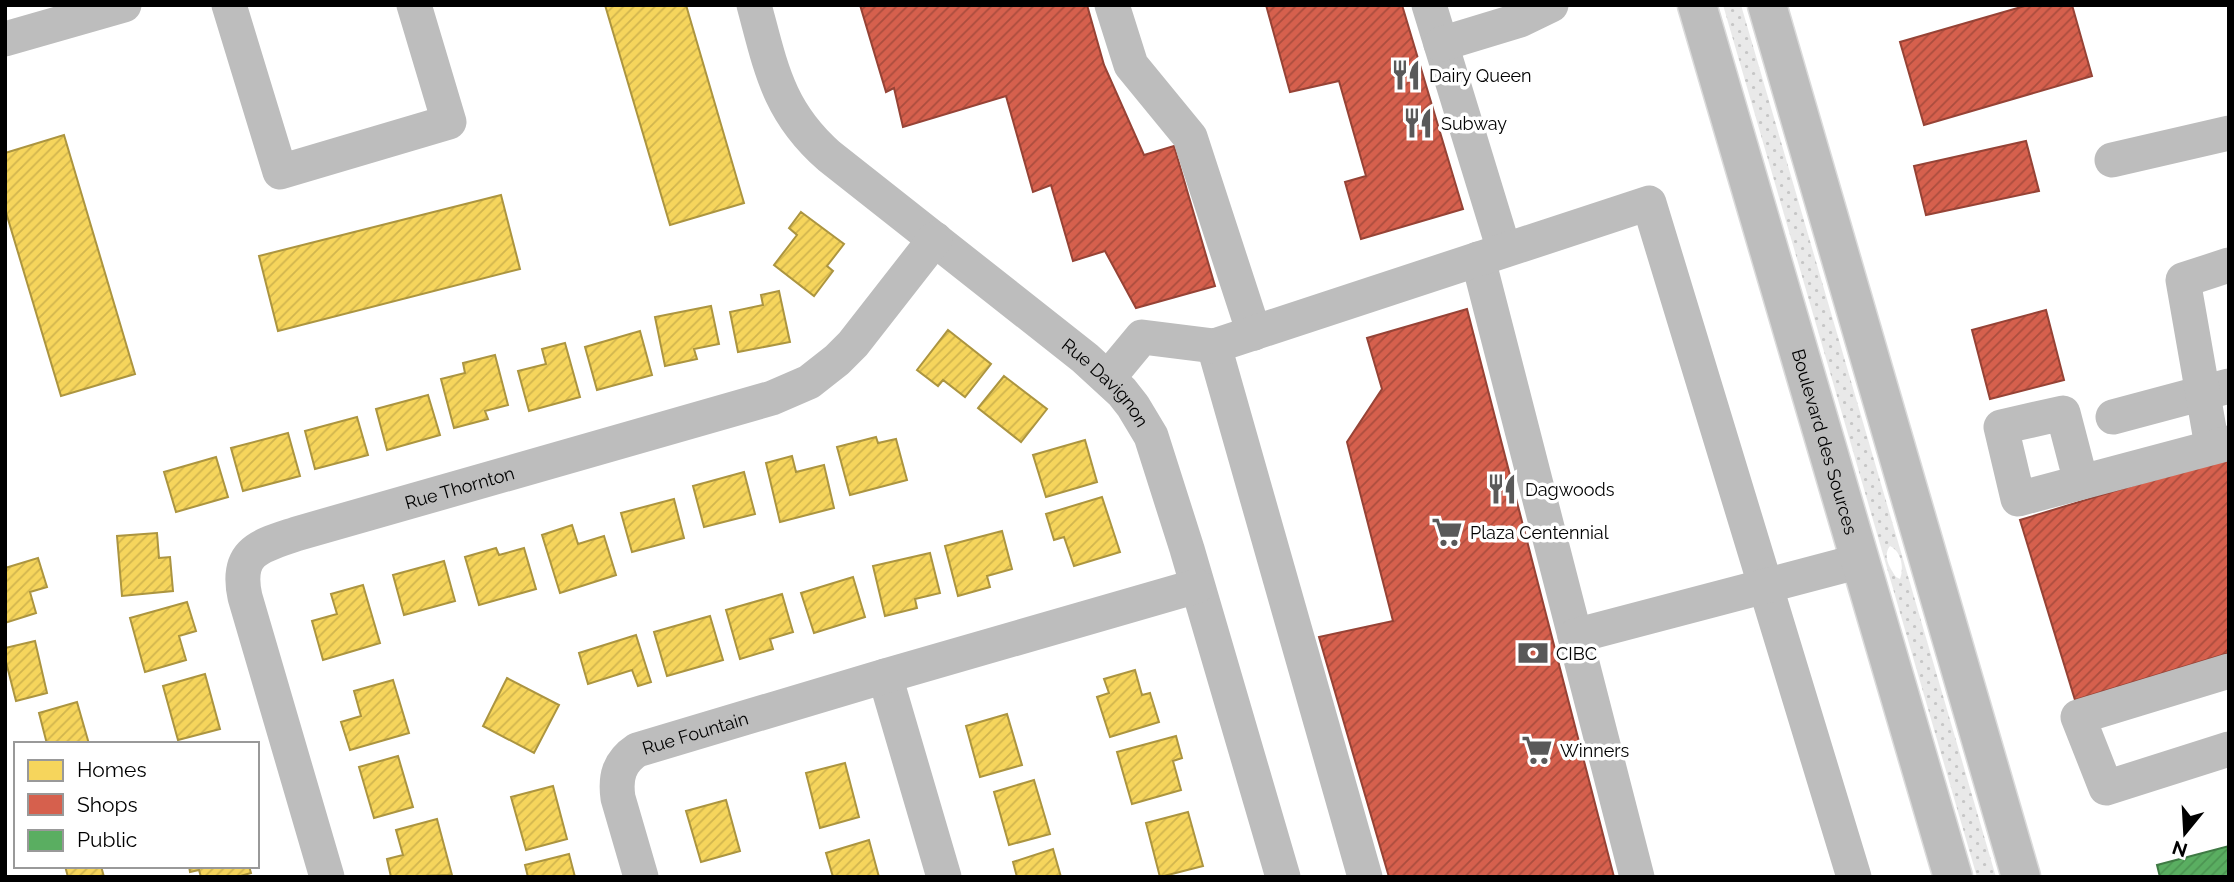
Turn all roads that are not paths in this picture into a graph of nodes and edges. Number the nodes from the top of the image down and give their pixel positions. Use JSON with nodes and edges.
{"nodes":[{"id":1,"x":124,"y":5,"type":"edge"},
{"id":2,"x":229,"y":5,"type":"edge"},
{"id":3,"x":414,"y":5,"type":"edge"},
{"id":4,"x":754,"y":5,"type":"edge"},
{"id":5,"x":1112,"y":5,"type":"edge"},
{"id":6,"x":1429,"y":5,"type":"edge"},
{"id":7,"x":1552,"y":5,"type":"edge"},
{"id":8,"x":1697,"y":5,"type":"edge"},
{"id":9,"x":1767,"y":5,"type":"edge"},
{"id":10,"x":5,"y":39,"type":"edge"},
{"id":11,"x":1441,"y":44,"type":"junction"},
{"id":12,"x":2229,"y":133,"type":"edge"},
{"id":13,"x":2112,"y":160,"type":"dead end"},
{"id":14,"x":935,"y":239,"type":"junction"},
{"id":15,"x":1491,"y":255,"type":"junction"},
{"id":16,"x":2229,"y":265,"type":"edge"},
{"id":17,"x":1254,"y":332,"type":"junction"},
{"id":18,"x":1214,"y":346,"type":"junction"},
{"id":19,"x":1108,"y":378,"type":"junction"},
{"id":20,"x":2216,"y":388,"type":"edge"},
{"id":21,"x":2113,"y":417,"type":"dead end"},
{"id":22,"x":2220,"y":444,"type":"edge"},
{"id":23,"x":2081,"y":482,"type":"junction"},
{"id":24,"x":1860,"y":561,"type":"junction"},
{"id":25,"x":1197,"y":586,"type":"junction"},
{"id":26,"x":1766,"y":587,"type":"junction"},
{"id":27,"x":1575,"y":636,"type":"junction"},
{"id":28,"x":2229,"y":671,"type":"edge"},
{"id":29,"x":886,"y":676,"type":"junction"},
{"id":30,"x":2229,"y":749,"type":"edge"},
{"id":31,"x":327,"y":877,"type":"edge"},
{"id":32,"x":641,"y":877,"type":"edge"},
{"id":33,"x":944,"y":877,"type":"edge"},
{"id":34,"x":1283,"y":877,"type":"edge"},
{"id":35,"x":1365,"y":877,"type":"edge"},
{"id":36,"x":1637,"y":877,"type":"edge"},
{"id":37,"x":1854,"y":877,"type":"edge"},
{"id":38,"x":1953,"y":877,"type":"edge"},
{"id":39,"x":2021,"y":877,"type":"edge"}],
"edges":[{"from":1,"to":10,"type":"street"},
{"from":2,"to":3,"type":"street"},
{"from":4,"to":14,"type":"street","name":"Rue Davignon"},
{"from":5,"to":17,"type":"street"},
{"from":6,"to":11,"type":"street"},
{"from":7,"to":11,"type":"street"},
{"from":8,"to":24,"type":"main road","name":"Boulevard des Sources"},
{"from":9,"to":39,"type":"main road"},
{"from":11,"to":15,"type":"street"},
{"from":12,"to":13,"type":"street"},
{"from":14,"to":19,"type":"street","name":"Rue Davignon"},
{"from":14,"to":31,"type":"street","name":"Rue Thornton"},
{"from":15,"to":17,"type":"street"},
{"from":15,"to":26,"type":"street"},
{"from":15,"to":27,"type":"street"},
{"from":16,"to":20,"type":"street"},
{"from":17,"to":18,"type":"street"},
{"from":18,"to":19,"type":"street"},
{"from":18,"to":35,"type":"street"},
{"from":19,"to":25,"type":"street","name":"Rue Davignon"},
{"from":20,"to":21,"type":"street"},
{"from":20,"to":22,"type":"street"},
{"from":22,"to":23,"type":"street"},
{"from":23,"to":23,"type":"street"},
{"from":24,"to":26,"type":"street"},
{"from":24,"to":38,"type":"main road","name":"Boulevard des Sources"},
{"from":25,"to":29,"type":"street","name":"Rue Fountain"},
{"from":25,"to":34,"type":"street","name":"Rue Davignon"},
{"from":26,"to":27,"type":"street"},
{"from":26,"to":37,"type":"street"},
{"from":27,"to":36,"type":"street"},
{"from":28,"to":30,"type":"street"},
{"from":29,"to":32,"type":"street","name":"Rue Fountain"},
{"from":29,"to":33,"type":"street"}]}
